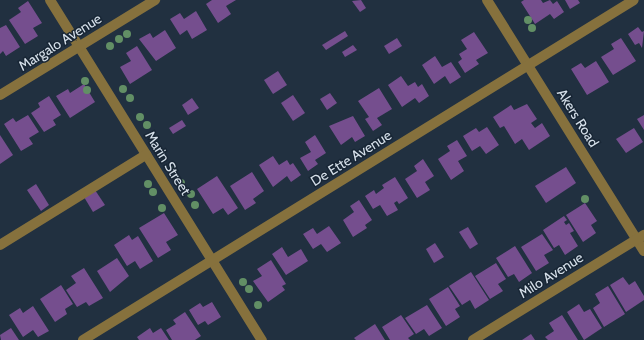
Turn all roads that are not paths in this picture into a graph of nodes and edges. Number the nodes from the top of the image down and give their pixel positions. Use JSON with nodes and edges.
{"nodes":[{"id":1,"x":50,"y":0,"type":"edge"},
{"id":2,"x":154,"y":0,"type":"edge"},
{"id":3,"x":488,"y":0,"type":"edge"},
{"id":4,"x":634,"y":0,"type":"edge"},
{"id":5,"x":79,"y":47,"type":"junction"},
{"id":6,"x":528,"y":65,"type":"junction"},
{"id":7,"x":0,"y":95,"type":"edge"},
{"id":8,"x":146,"y":155,"type":"junction"},
{"id":9,"x":640,"y":237,"type":"edge"},
{"id":10,"x":0,"y":245,"type":"edge"},
{"id":11,"x":644,"y":251,"type":"edge"},
{"id":12,"x":212,"y":260,"type":"junction"},
{"id":13,"x":83,"y":340,"type":"edge"},
{"id":14,"x":262,"y":340,"type":"edge"},
{"id":15,"x":473,"y":340,"type":"edge"}],
"edges":[{"from":1,"to":5,"type":"street","name":"Marin Street"},
{"from":2,"to":5,"type":"street","name":"Margalo Avenue"},
{"from":3,"to":6,"type":"street","name":"Akers Road"},
{"from":4,"to":6,"type":"street","name":"De Ette Avenue"},
{"from":5,"to":7,"type":"street","name":"Margalo Avenue"},
{"from":5,"to":8,"type":"street","name":"Marin Street"},
{"from":6,"to":9,"type":"street","name":"Akers Road"},
{"from":6,"to":12,"type":"street","name":"De Ette Avenue"},
{"from":8,"to":10,"type":"street"},
{"from":8,"to":12,"type":"street","name":"Marin Street"},
{"from":9,"to":11,"type":"street","name":"Akers Road"},
{"from":9,"to":15,"type":"street","name":"Milo Avenue"},
{"from":12,"to":13,"type":"street","name":"De Ette Avenue"},
{"from":12,"to":14,"type":"street","name":"Marin Street"}]}
